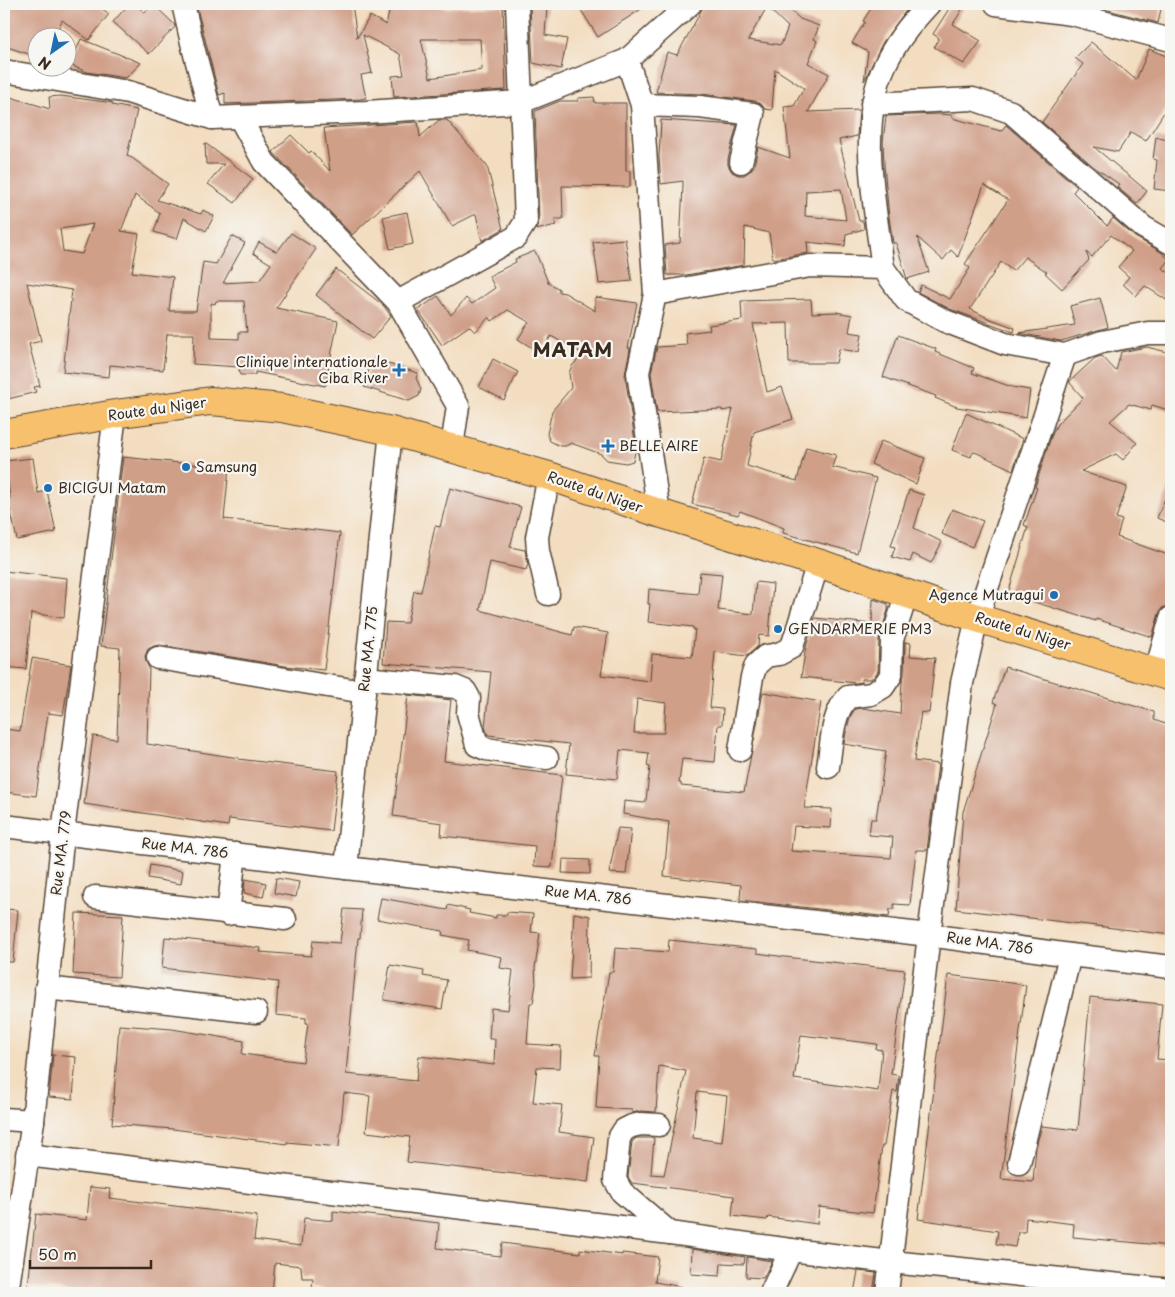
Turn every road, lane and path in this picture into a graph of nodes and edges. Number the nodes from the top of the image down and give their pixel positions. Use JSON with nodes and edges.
{"nodes":[{"id":1,"x":183,"y":4,"type":"edge"},
{"id":2,"x":518,"y":4,"type":"edge"},
{"id":3,"x":690,"y":4,"type":"edge"},
{"id":4,"x":929,"y":4,"type":"edge"},
{"id":5,"x":996,"y":4,"type":"edge"},
{"id":6,"x":1073,"y":9,"type":"edge"},
{"id":7,"x":1171,"y":40,"type":"edge"},
{"id":8,"x":627,"y":60,"type":"junction"},
{"id":9,"x":4,"y":71,"type":"edge"},
{"id":10,"x":520,"y":102,"type":"junction"},
{"id":11,"x":872,"y":104,"type":"junction"},
{"id":12,"x":642,"y":105,"type":"junction"},
{"id":13,"x":212,"y":118,"type":"junction"},
{"id":14,"x":240,"y":118,"type":"junction"},
{"id":15,"x":741,"y":162,"type":"dead end"},
{"id":16,"x":1171,"y":243,"type":"edge"},
{"id":17,"x":883,"y":268,"type":"junction"},
{"id":18,"x":655,"y":294,"type":"junction"},
{"id":19,"x":398,"y":302,"type":"junction"},
{"id":20,"x":1171,"y":333,"type":"edge"},
{"id":21,"x":1065,"y":355,"type":"junction"},
{"id":22,"x":115,"y":414,"type":"junction"},
{"id":23,"x":391,"y":430,"type":"junction"},
{"id":24,"x":4,"y":434,"type":"edge"},
{"id":25,"x":452,"y":447,"type":"junction"},
{"id":26,"x":549,"y":476,"type":"junction"},
{"id":27,"x":659,"y":513,"type":"junction"},
{"id":28,"x":818,"y":563,"type":"junction"},
{"id":29,"x":907,"y":593,"type":"junction"},
{"id":30,"x":548,"y":594,"type":"dead end"},
{"id":31,"x":978,"y":618,"type":"junction"},
{"id":32,"x":1171,"y":618,"type":"edge"},
{"id":33,"x":158,"y":658,"type":"dead end"},
{"id":34,"x":1164,"y":674,"type":"edge"},
{"id":35,"x":365,"y":685,"type":"junction"},
{"id":36,"x":740,"y":750,"type":"dead end"},
{"id":37,"x":547,"y":758,"type":"dead end"},
{"id":38,"x":828,"y":767,"type":"dead end"},
{"id":39,"x":4,"y":826,"type":"edge"},
{"id":40,"x":63,"y":833,"type":"junction"},
{"id":41,"x":235,"y":854,"type":"junction"},
{"id":42,"x":346,"y":868,"type":"junction"},
{"id":43,"x":95,"y":897,"type":"dead end"},
{"id":44,"x":228,"y":914,"type":"junction"},
{"id":45,"x":285,"y":919,"type":"dead end"},
{"id":46,"x":929,"y":935,"type":"junction"},
{"id":47,"x":1070,"y":955,"type":"junction"},
{"id":48,"x":1171,"y":967,"type":"edge"},
{"id":49,"x":46,"y":988,"type":"junction"},
{"id":50,"x":256,"y":1012,"type":"dead end"},
{"id":51,"x":4,"y":1119,"type":"edge"},
{"id":52,"x":32,"y":1121,"type":"junction"},
{"id":53,"x":659,"y":1125,"type":"dead end"},
{"id":54,"x":27,"y":1155,"type":"junction"},
{"id":55,"x":1019,"y":1163,"type":"dead end"},
{"id":56,"x":670,"y":1233,"type":"junction"},
{"id":57,"x":791,"y":1250,"type":"junction"},
{"id":58,"x":891,"y":1262,"type":"junction"},
{"id":59,"x":1171,"y":1290,"type":"edge"},
{"id":60,"x":7,"y":1293,"type":"edge"},
{"id":61,"x":770,"y":1293,"type":"edge"},
{"id":62,"x":887,"y":1293,"type":"edge"}],
"edges":[{"from":1,"to":13,"type":"street"},
{"from":2,"to":10,"type":"street"},
{"from":3,"to":8,"type":"street"},
{"from":4,"to":11,"type":"street"},
{"from":5,"to":6,"type":"street"},
{"from":6,"to":7,"type":"street"},
{"from":8,"to":10,"type":"street"},
{"from":8,"to":12,"type":"street"},
{"from":9,"to":13,"type":"street"},
{"from":10,"to":14,"type":"street"},
{"from":10,"to":19,"type":"street"},
{"from":11,"to":16,"type":"street"},
{"from":11,"to":17,"type":"street"},
{"from":12,"to":15,"type":"street"},
{"from":12,"to":18,"type":"street"},
{"from":13,"to":14,"type":"street"},
{"from":14,"to":19,"type":"street"},
{"from":17,"to":18,"type":"street"},
{"from":17,"to":21,"type":"street"},
{"from":18,"to":27,"type":"street"},
{"from":19,"to":25,"type":"street"},
{"from":20,"to":21,"type":"street"},
{"from":21,"to":31,"type":"street"},
{"from":22,"to":23,"type":"main road","name":"Route du Niger"},
{"from":22,"to":24,"type":"main road","name":"Route du Niger"},
{"from":22,"to":40,"type":"street","name":"Rue MA. 779"},
{"from":23,"to":25,"type":"main road","name":"Route du Niger"},
{"from":23,"to":35,"type":"street","name":"Rue MA. 775"},
{"from":25,"to":26,"type":"main road","name":"Route du Niger"},
{"from":26,"to":27,"type":"main road","name":"Route du Niger"},
{"from":26,"to":30,"type":"street"},
{"from":27,"to":28,"type":"main road","name":"Route du Niger"},
{"from":28,"to":29,"type":"main road","name":"Route du Niger"},
{"from":28,"to":36,"type":"street"},
{"from":29,"to":31,"type":"main road","name":"Route du Niger"},
{"from":29,"to":38,"type":"street"},
{"from":31,"to":34,"type":"main road","name":"Route du Niger"},
{"from":31,"to":46,"type":"street"},
{"from":32,"to":34,"type":"street"},
{"from":33,"to":35,"type":"street"},
{"from":35,"to":37,"type":"street"},
{"from":35,"to":42,"type":"street","name":"Rue MA. 775"},
{"from":39,"to":40,"type":"street","name":"Rue MA. 786"},
{"from":40,"to":41,"type":"street","name":"Rue MA. 786"},
{"from":40,"to":49,"type":"street","name":"Rue MA. 779"},
{"from":41,"to":42,"type":"street","name":"Rue MA. 786"},
{"from":41,"to":44,"type":"street"},
{"from":42,"to":46,"type":"street","name":"Rue MA. 786"},
{"from":43,"to":44,"type":"street"},
{"from":44,"to":45,"type":"street"},
{"from":46,"to":47,"type":"street","name":"Rue MA. 786"},
{"from":46,"to":58,"type":"street"},
{"from":47,"to":48,"type":"street","name":"Rue MA. 786"},
{"from":47,"to":55,"type":"street"},
{"from":49,"to":50,"type":"street"},
{"from":49,"to":52,"type":"street","name":"Rue MA. 779"},
{"from":51,"to":52,"type":"street"},
{"from":52,"to":54,"type":"street","name":"Rue MA. 779"},
{"from":53,"to":56,"type":"street"},
{"from":54,"to":56,"type":"street"},
{"from":54,"to":60,"type":"street","name":"Rue MA. 779"},
{"from":56,"to":57,"type":"street"},
{"from":57,"to":58,"type":"street"},
{"from":57,"to":61,"type":"street"},
{"from":58,"to":59,"type":"street"},
{"from":58,"to":62,"type":"street"}]}
